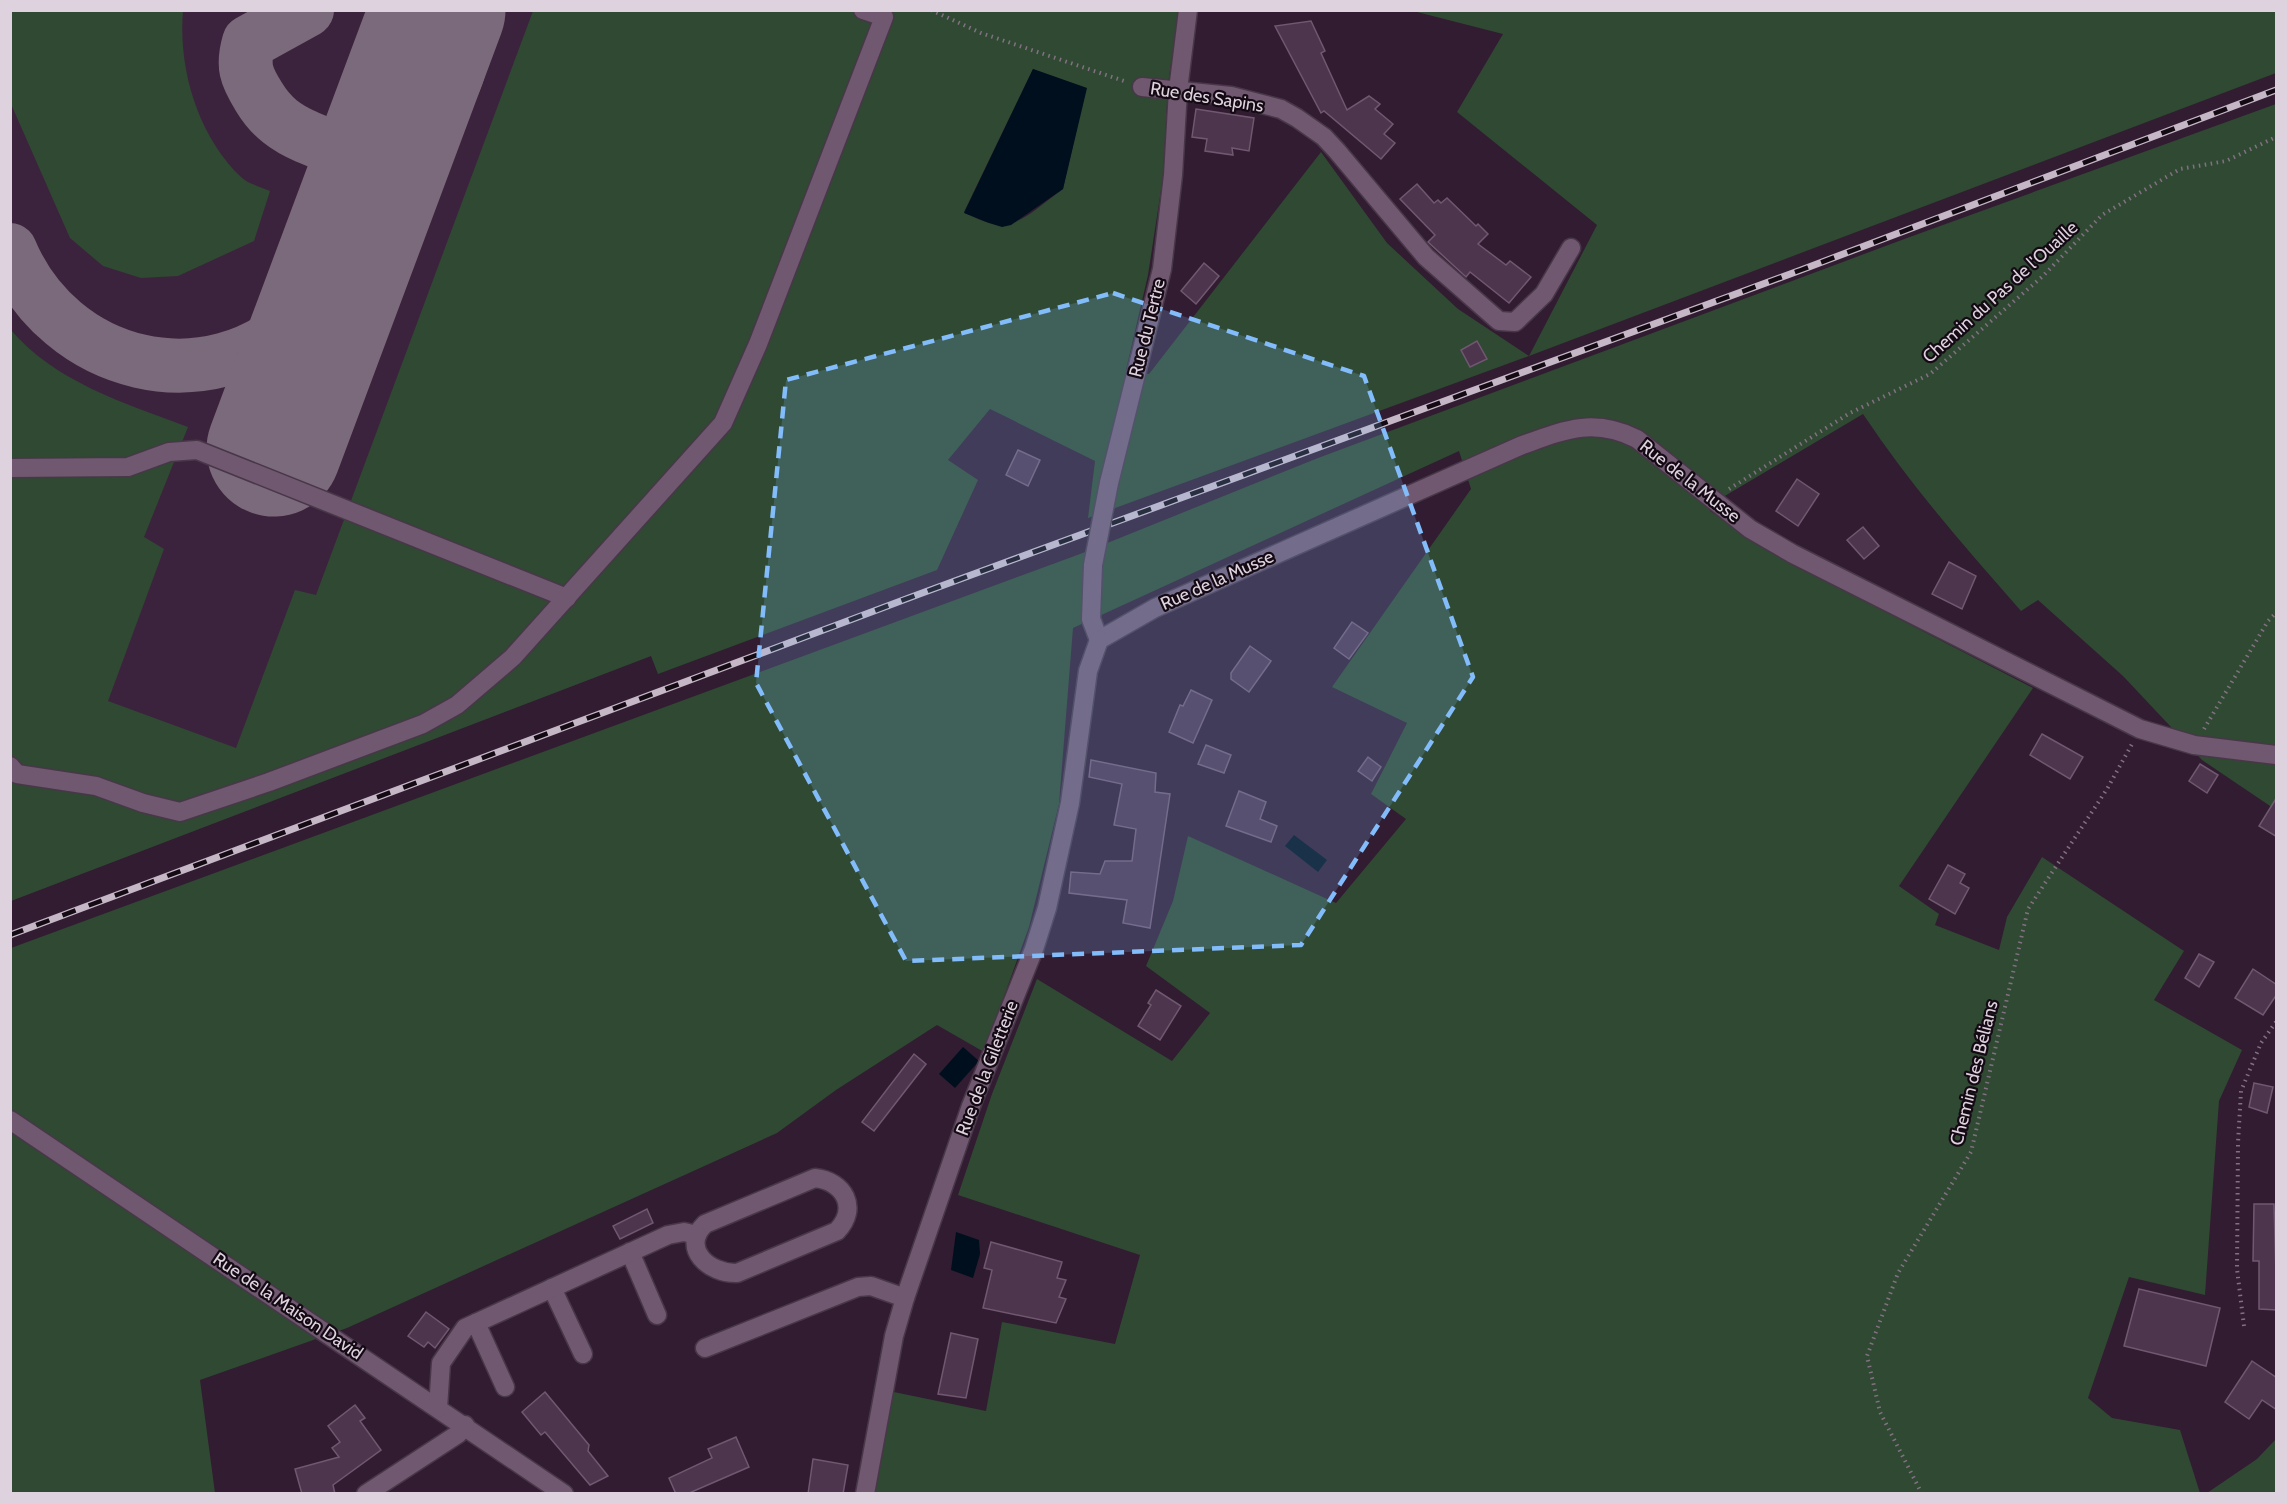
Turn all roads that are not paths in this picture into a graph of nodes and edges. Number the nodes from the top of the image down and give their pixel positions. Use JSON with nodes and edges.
{"nodes":[{"id":1,"x":863,"y":10,"type":"edge"},
{"id":2,"x":1188,"y":10,"type":"edge"},
{"id":3,"x":1142,"y":87,"type":"road end"},
{"id":4,"x":1178,"y":90,"type":"junction"},
{"id":5,"x":1571,"y":248,"type":"dead end"},
{"id":6,"x":10,"y":468,"type":"edge"},
{"id":7,"x":567,"y":598,"type":"junction"},
{"id":8,"x":1099,"y":640,"type":"junction"},
{"id":9,"x":2277,"y":755,"type":"edge"},
{"id":10,"x":10,"y":766,"type":"edge"},
{"id":11,"x":10,"y":1120,"type":"edge"},
{"id":12,"x":697,"y":1235,"type":"junction"},
{"id":13,"x":630,"y":1252,"type":"junction"},
{"id":14,"x":552,"y":1288,"type":"junction"},
{"id":15,"x":905,"y":1298,"type":"junction"},
{"id":16,"x":657,"y":1315,"type":"dead end"},
{"id":17,"x":476,"y":1323,"type":"junction"},
{"id":18,"x":705,"y":1348,"type":"dead end"},
{"id":19,"x":583,"y":1354,"type":"dead end"},
{"id":20,"x":505,"y":1387,"type":"dead end"},
{"id":21,"x":438,"y":1408,"type":"junction"},
{"id":22,"x":465,"y":1425,"type":"junction"},
{"id":23,"x":366,"y":1494,"type":"edge"},
{"id":24,"x":564,"y":1494,"type":"edge"},
{"id":25,"x":865,"y":1494,"type":"edge"}],
"edges":[{"from":1,"to":7,"type":"street"},
{"from":2,"to":4,"type":"street","name":"Rue du Tertre"},
{"from":3,"to":4,"type":"street","name":"Rue des Sapins"},
{"from":4,"to":5,"type":"street","name":"Rue des Sapins"},
{"from":4,"to":8,"type":"street","name":"Rue du Tertre","bridge":true},
{"from":6,"to":7,"type":"street"},
{"from":7,"to":10,"type":"street"},
{"from":8,"to":9,"type":"street","name":"Rue de la Musse"},
{"from":8,"to":15,"type":"street","name":"Rue de la Giletterie"},
{"from":11,"to":21,"type":"street","name":"Rue de la Maison David"},
{"from":12,"to":12,"type":"street"},
{"from":12,"to":13,"type":"street"},
{"from":13,"to":14,"type":"street"},
{"from":13,"to":16,"type":"street"},
{"from":14,"to":17,"type":"street"},
{"from":14,"to":19,"type":"street"},
{"from":15,"to":18,"type":"street"},
{"from":15,"to":25,"type":"street","name":"Rue de la Giletterie"},
{"from":17,"to":20,"type":"street"},
{"from":17,"to":21,"type":"street"},
{"from":21,"to":22,"type":"street","name":"Rue de la Maison David"},
{"from":22,"to":23,"type":"street"},
{"from":22,"to":24,"type":"street","name":"Rue de la Maison David"}]}
